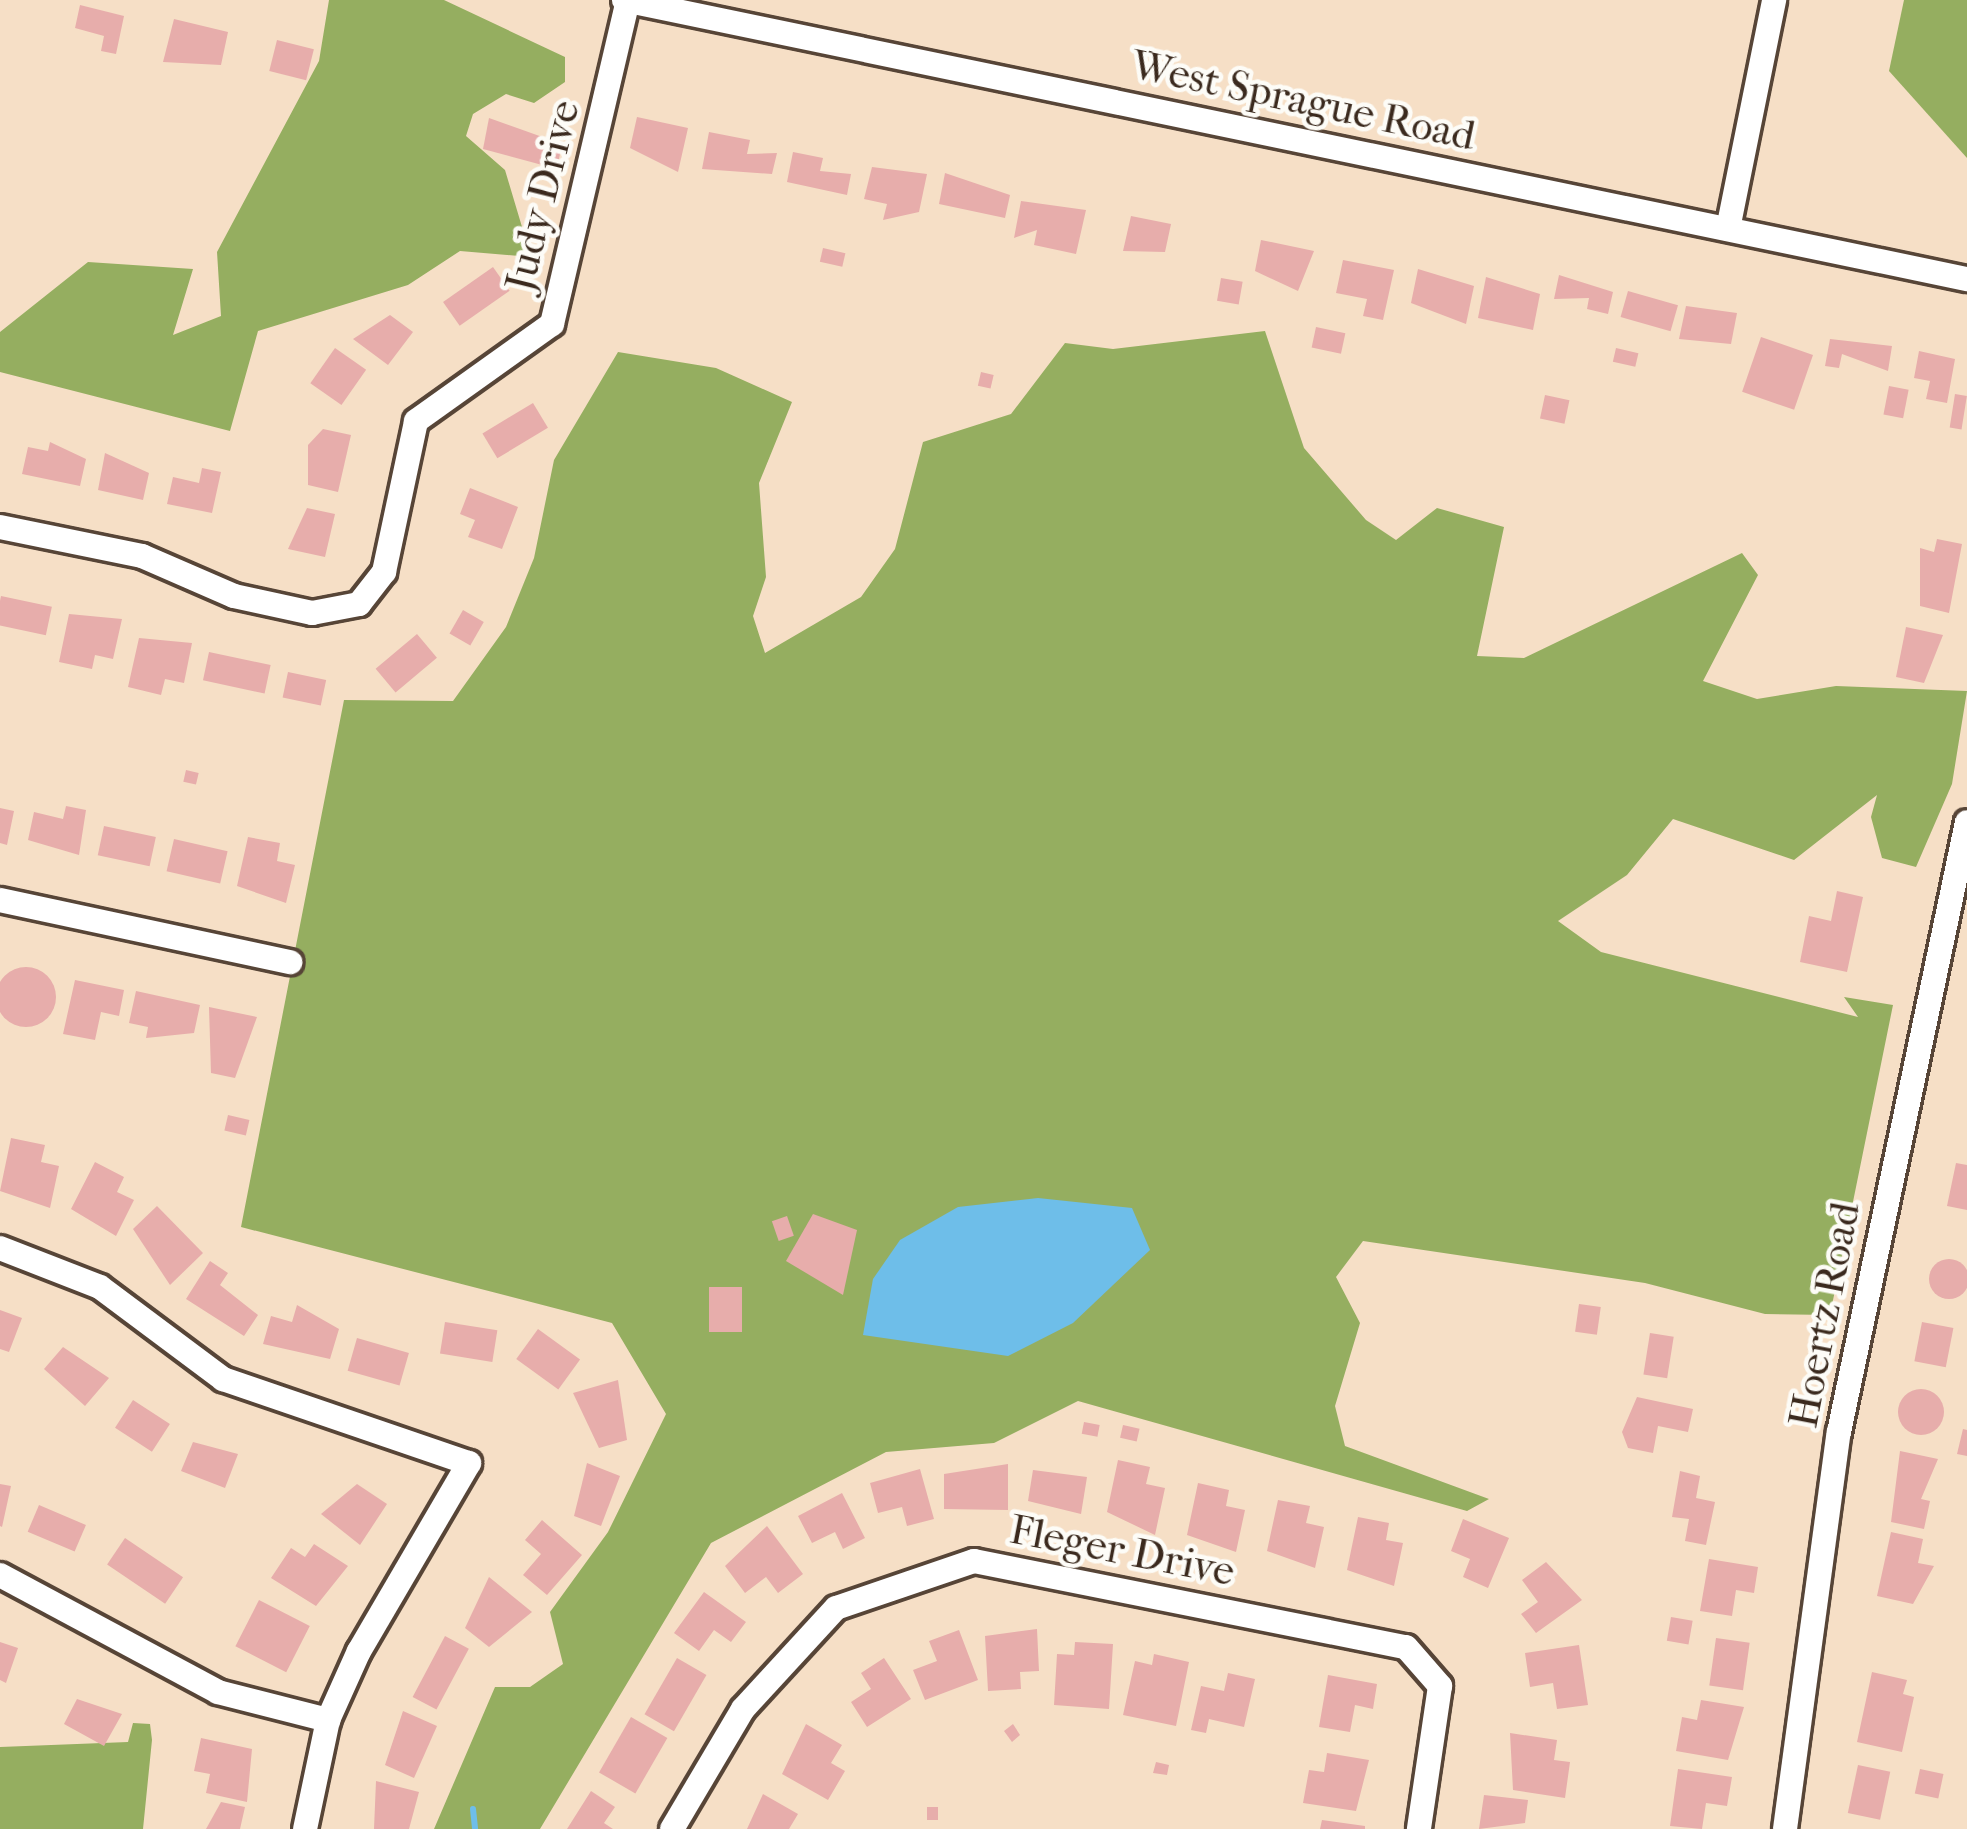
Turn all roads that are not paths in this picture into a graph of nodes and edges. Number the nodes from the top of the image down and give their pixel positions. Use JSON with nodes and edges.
{"nodes":[{"id":1,"x":626,"y":0,"type":"edge"},
{"id":2,"x":1774,"y":0,"type":"edge"},
{"id":3,"x":658,"y":3,"type":"edge"},
{"id":4,"x":1728,"y":229,"type":"junction"},
{"id":5,"x":1967,"y":279,"type":"edge"},
{"id":6,"x":0,"y":527,"type":"edge"},
{"id":7,"x":1967,"y":822,"type":"edge"},
{"id":8,"x":0,"y":900,"type":"edge"},
{"id":9,"x":290,"y":962,"type":"dead end"},
{"id":10,"x":0,"y":1248,"type":"edge"},
{"id":11,"x":0,"y":1575,"type":"edge"},
{"id":12,"x":328,"y":1720,"type":"junction"},
{"id":13,"x":305,"y":1829,"type":"edge"},
{"id":14,"x":672,"y":1829,"type":"edge"},
{"id":15,"x":1418,"y":1829,"type":"edge"},
{"id":16,"x":1785,"y":1829,"type":"edge"}],
"edges":[{"from":1,"to":3,"type":"street","name":"West Sprague Road"},
{"from":1,"to":6,"type":"street","name":"Judy Drive"},
{"from":2,"to":4,"type":"street"},
{"from":3,"to":4,"type":"street","name":"West Sprague Road"},
{"from":4,"to":5,"type":"street","name":"West Sprague Road"},
{"from":7,"to":16,"type":"street","name":"Hoertz Road"},
{"from":8,"to":9,"type":"street"},
{"from":10,"to":12,"type":"street"},
{"from":11,"to":12,"type":"street"},
{"from":12,"to":13,"type":"street"},
{"from":14,"to":15,"type":"street","name":"Fleger Drive"}]}
